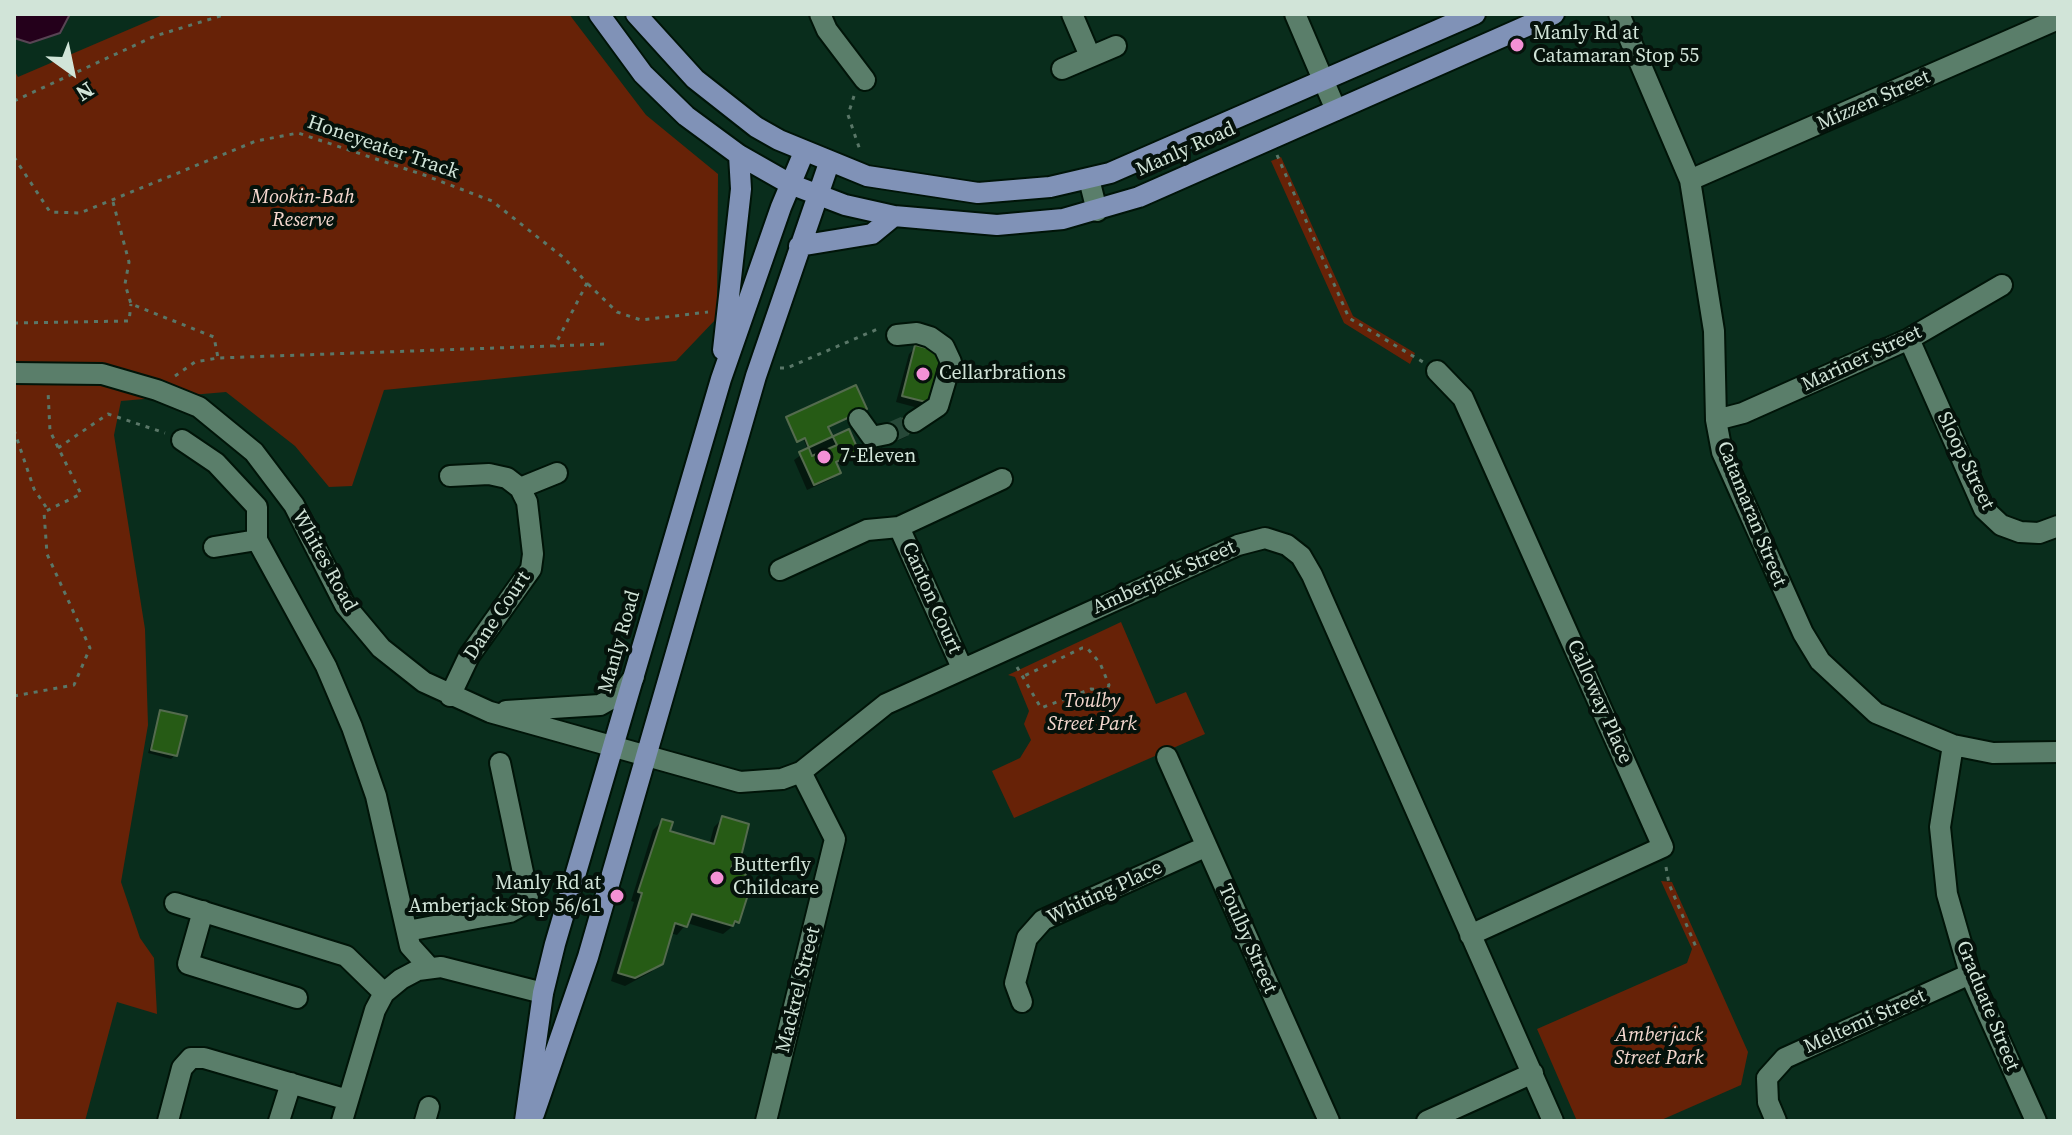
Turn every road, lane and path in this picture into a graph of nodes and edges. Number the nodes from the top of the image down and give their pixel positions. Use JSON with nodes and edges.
{"nodes":[{"id":1,"x":227,"y":14,"type":"edge"},
{"id":2,"x":599,"y":14,"type":"edge"},
{"id":3,"x":636,"y":14,"type":"edge"},
{"id":4,"x":820,"y":14,"type":"edge"},
{"id":5,"x":1072,"y":14,"type":"edge"},
{"id":6,"x":1295,"y":14,"type":"edge"},
{"id":7,"x":1475,"y":14,"type":"edge"},
{"id":8,"x":1554,"y":14,"type":"edge"},
{"id":9,"x":1619,"y":14,"type":"edge"},
{"id":10,"x":2058,"y":19,"type":"edge"},
{"id":11,"x":1116,"y":46,"type":"dead end"},
{"id":12,"x":1090,"y":56,"type":"junction"},
{"id":13,"x":1062,"y":69,"type":"dead end"},
{"id":14,"x":865,"y":80,"type":"joint"},
{"id":15,"x":1324,"y":81,"type":"junction"},
{"id":16,"x":14,"y":101,"type":"edge"},
{"id":17,"x":1336,"y":110,"type":"junction"},
{"id":18,"x":804,"y":152,"type":"junction"},
{"id":19,"x":852,"y":154,"type":"dead end"},
{"id":20,"x":739,"y":155,"type":"junction"},
{"id":21,"x":1277,"y":155,"type":"dead end"},
{"id":22,"x":14,"y":157,"type":"edge"},
{"id":23,"x":829,"y":163,"type":"junction"},
{"id":24,"x":1089,"y":179,"type":"junction"},
{"id":25,"x":1690,"y":180,"type":"junction"},
{"id":26,"x":790,"y":184,"type":"junction"},
{"id":27,"x":816,"y":195,"type":"junction"},
{"id":28,"x":113,"y":200,"type":"junction"},
{"id":29,"x":1097,"y":211,"type":"junction"},
{"id":30,"x":894,"y":216,"type":"junction"},
{"id":31,"x":799,"y":246,"type":"junction"},
{"id":32,"x":587,"y":283,"type":"junction"},
{"id":33,"x":2002,"y":285,"type":"dead end"},
{"id":34,"x":131,"y":304,"type":"junction"},
{"id":35,"x":718,"y":311,"type":"dead end"},
{"id":36,"x":14,"y":323,"type":"edge"},
{"id":37,"x":890,"y":331,"type":"joint"},
{"id":38,"x":1909,"y":339,"type":"junction"},
{"id":39,"x":606,"y":344,"type":"dead end"},
{"id":40,"x":554,"y":347,"type":"junction"},
{"id":41,"x":218,"y":358,"type":"junction"},
{"id":42,"x":195,"y":362,"type":"dead end"},
{"id":43,"x":776,"y":368,"type":"dead end"},
{"id":44,"x":48,"y":371,"type":"junction"},
{"id":45,"x":1437,"y":371,"type":"joint"},
{"id":46,"x":14,"y":373,"type":"edge"},
{"id":47,"x":721,"y":379,"type":"junction"},
{"id":48,"x":859,"y":419,"type":"dead end"},
{"id":49,"x":1716,"y":420,"type":"junction"},
{"id":50,"x":914,"y":422,"type":"tunnel mouth"},
{"id":51,"x":14,"y":430,"type":"edge"},
{"id":52,"x":887,"y":434,"type":"dead end"},
{"id":53,"x":182,"y":440,"type":"joint"},
{"id":54,"x":58,"y":448,"type":"junction"},
{"id":55,"x":557,"y":473,"type":"dead end"},
{"id":56,"x":450,"y":476,"type":"dead end"},
{"id":57,"x":1002,"y":479,"type":"dead end"},
{"id":58,"x":520,"y":488,"type":"junction"},
{"id":59,"x":47,"y":508,"type":"junction"},
{"id":60,"x":2058,"y":526,"type":"edge"},
{"id":61,"x":899,"y":527,"type":"junction"},
{"id":62,"x":257,"y":540,"type":"junction"},
{"id":63,"x":214,"y":547,"type":"dead end"},
{"id":64,"x":780,"y":570,"type":"dead end"},
{"id":65,"x":1014,"y":664,"type":"dead end"},
{"id":66,"x":962,"y":668,"type":"junction"},
{"id":67,"x":635,"y":675,"type":"junction"},
{"id":68,"x":1024,"y":676,"type":"junction"},
{"id":69,"x":14,"y":696,"type":"edge"},
{"id":70,"x":450,"y":696,"type":"junction"},
{"id":71,"x":490,"y":712,"type":"junction"},
{"id":72,"x":1953,"y":745,"type":"junction"},
{"id":73,"x":614,"y":750,"type":"junction"},
{"id":74,"x":2058,"y":752,"type":"edge"},
{"id":75,"x":1167,"y":757,"type":"dead end"},
{"id":76,"x":644,"y":758,"type":"junction"},
{"id":77,"x":500,"y":763,"type":"dead end"},
{"id":78,"x":801,"y":772,"type":"junction"},
{"id":79,"x":1205,"y":847,"type":"junction"},
{"id":80,"x":1663,"y":847,"type":"junction"},
{"id":81,"x":175,"y":903,"type":"dead end"},
{"id":82,"x":203,"y":911,"type":"junction"},
{"id":83,"x":407,"y":931,"type":"junction"},
{"id":84,"x":1470,"y":935,"type":"junction"},
{"id":85,"x":1696,"y":947,"type":"dead end"},
{"id":86,"x":429,"y":967,"type":"junction"},
{"id":87,"x":1970,"y":974,"type":"junction"},
{"id":88,"x":384,"y":993,"type":"junction"},
{"id":89,"x":543,"y":993,"type":"junction"},
{"id":90,"x":297,"y":998,"type":"dead end"},
{"id":91,"x":1022,"y":1002,"type":"dead end"},
{"id":92,"x":1533,"y":1073,"type":"junction"},
{"id":93,"x":291,"y":1083,"type":"junction"},
{"id":94,"x":348,"y":1100,"type":"junction"},
{"id":95,"x":168,"y":1121,"type":"edge"},
{"id":96,"x":279,"y":1121,"type":"edge"},
{"id":97,"x":342,"y":1121,"type":"edge"},
{"id":98,"x":525,"y":1121,"type":"edge"},
{"id":99,"x":532,"y":1121,"type":"edge"},
{"id":100,"x":766,"y":1121,"type":"edge"},
{"id":101,"x":1329,"y":1121,"type":"edge"},
{"id":102,"x":1427,"y":1121,"type":"edge"},
{"id":103,"x":1553,"y":1121,"type":"edge"},
{"id":104,"x":1776,"y":1121,"type":"edge"},
{"id":105,"x":2036,"y":1121,"type":"edge"}],
"edges":[{"from":1,"to":16,"type":"path"},
{"from":2,"to":20,"type":"main road","name":"Manly Road"},
{"from":3,"to":18,"type":"main road","name":"Manly Road"},
{"from":4,"to":14,"type":"street"},
{"from":5,"to":12,"type":"street"},
{"from":6,"to":15,"type":"street"},
{"from":7,"to":15,"type":"main road","name":"Manly Road"},
{"from":8,"to":17,"type":"main road","name":"Manly Road"},
{"from":9,"to":25,"type":"street","name":"Catamaran Street"},
{"from":10,"to":25,"type":"street","name":"Mizzen Street"},
{"from":11,"to":12,"type":"street"},
{"from":12,"to":13,"type":"street"},
{"from":14,"to":19,"type":"path"},
{"from":15,"to":17,"type":"street"},
{"from":15,"to":24,"type":"main road","name":"Manly Road"},
{"from":17,"to":29,"type":"main road","name":"Manly Road"},
{"from":18,"to":23,"type":"main road","name":"Manly Road"},
{"from":18,"to":26,"type":"main road","name":"Manly Road"},
{"from":20,"to":26,"type":"main road","name":"Manly Road"},
{"from":20,"to":47,"type":"main road"},
{"from":21,"to":45,"type":"path"},
{"from":22,"to":28,"type":"path","name":"Honeyeater Track"},
{"from":23,"to":24,"type":"main road","name":"Manly Road"},
{"from":23,"to":27,"type":"main road"},
{"from":24,"to":29,"type":"street"},
{"from":25,"to":49,"type":"street","name":"Catamaran Street"},
{"from":26,"to":27,"type":"main road","name":"Manly Road"},
{"from":26,"to":47,"type":"main road","name":"Manly Road"},
{"from":27,"to":30,"type":"main road","name":"Manly Road"},
{"from":27,"to":31,"type":"main road"},
{"from":28,"to":32,"type":"path","name":"Honeyeater Track"},
{"from":28,"to":34,"type":"path"},
{"from":29,"to":30,"type":"main road","name":"Manly Road"},
{"from":30,"to":31,"type":"main road"},
{"from":31,"to":76,"type":"main road"},
{"from":32,"to":35,"type":"path","name":"Honeyeater Track"},
{"from":32,"to":40,"type":"path"},
{"from":33,"to":38,"type":"street","name":"Mariner Street"},
{"from":34,"to":36,"type":"path"},
{"from":34,"to":41,"type":"path"},
{"from":37,"to":43,"type":"path"},
{"from":37,"to":50,"type":"street"},
{"from":38,"to":49,"type":"street","name":"Mariner Street"},
{"from":38,"to":60,"type":"street","name":"Sloop Street"},
{"from":39,"to":40,"type":"path"},
{"from":40,"to":41,"type":"path"},
{"from":41,"to":42,"type":"path"},
{"from":44,"to":46,"type":"street","name":"Whites Road"},
{"from":44,"to":54,"type":"path"},
{"from":44,"to":70,"type":"street","name":"Whites Road"},
{"from":45,"to":80,"type":"street","name":"Calloway Place"},
{"from":47,"to":67,"type":"main road","name":"Manly Road"},
{"from":48,"to":52,"type":"street"},
{"from":49,"to":72,"type":"street","name":"Catamaran Street"},
{"from":51,"to":59,"type":"path"},
{"from":53,"to":54,"type":"path"},
{"from":53,"to":62,"type":"street"},
{"from":54,"to":59,"type":"path"},
{"from":55,"to":58,"type":"street"},
{"from":56,"to":58,"type":"street"},
{"from":57,"to":61,"type":"street"},
{"from":58,"to":70,"type":"street","name":"Dane Court"},
{"from":59,"to":69,"type":"path"},
{"from":61,"to":64,"type":"street"},
{"from":61,"to":66,"type":"street","name":"Canton Court"},
{"from":62,"to":63,"type":"street"},
{"from":62,"to":83,"type":"street"},
{"from":65,"to":68,"type":"path"},
{"from":66,"to":78,"type":"street","name":"Amberjack Street"},
{"from":66,"to":84,"type":"street","name":"Amberjack Street"},
{"from":67,"to":71,"type":"street"},
{"from":67,"to":73,"type":"main road","name":"Manly Road"},
{"from":68,"to":68,"type":"path"},
{"from":70,"to":71,"type":"street","name":"Whites Road"},
{"from":71,"to":73,"type":"street","name":"Whites Road"},
{"from":72,"to":74,"type":"street","name":"Catamaran Street"},
{"from":72,"to":87,"type":"street","name":"Graduate Street"},
{"from":73,"to":76,"type":"street","name":"Whites Road"},
{"from":73,"to":89,"type":"main road","name":"Manly Road"},
{"from":75,"to":79,"type":"street","name":"Toulby Street"},
{"from":76,"to":78,"type":"street","name":"Amberjack Street"},
{"from":76,"to":99,"type":"main road"},
{"from":77,"to":83,"type":"street"},
{"from":78,"to":100,"type":"street","name":"Mackrel Street"},
{"from":79,"to":91,"type":"street","name":"Whiting Place"},
{"from":79,"to":101,"type":"street","name":"Toulby Street"},
{"from":80,"to":84,"type":"street"},
{"from":80,"to":85,"type":"path"},
{"from":81,"to":82,"type":"street"},
{"from":82,"to":88,"type":"street"},
{"from":82,"to":90,"type":"street"},
{"from":83,"to":86,"type":"street"},
{"from":84,"to":92,"type":"street","name":"Amberjack Street"},
{"from":86,"to":88,"type":"street"},
{"from":86,"to":89,"type":"street"},
{"from":87,"to":104,"type":"street","name":"Meltemi Street"},
{"from":87,"to":105,"type":"street","name":"Graduate Street"},
{"from":88,"to":94,"type":"street"},
{"from":89,"to":98,"type":"main road","name":"Manly Road"},
{"from":92,"to":102,"type":"street"},
{"from":92,"to":103,"type":"street","name":"Amberjack Street"},
{"from":93,"to":94,"type":"street"},
{"from":93,"to":95,"type":"street"},
{"from":93,"to":96,"type":"street"},
{"from":94,"to":97,"type":"street"}]}
